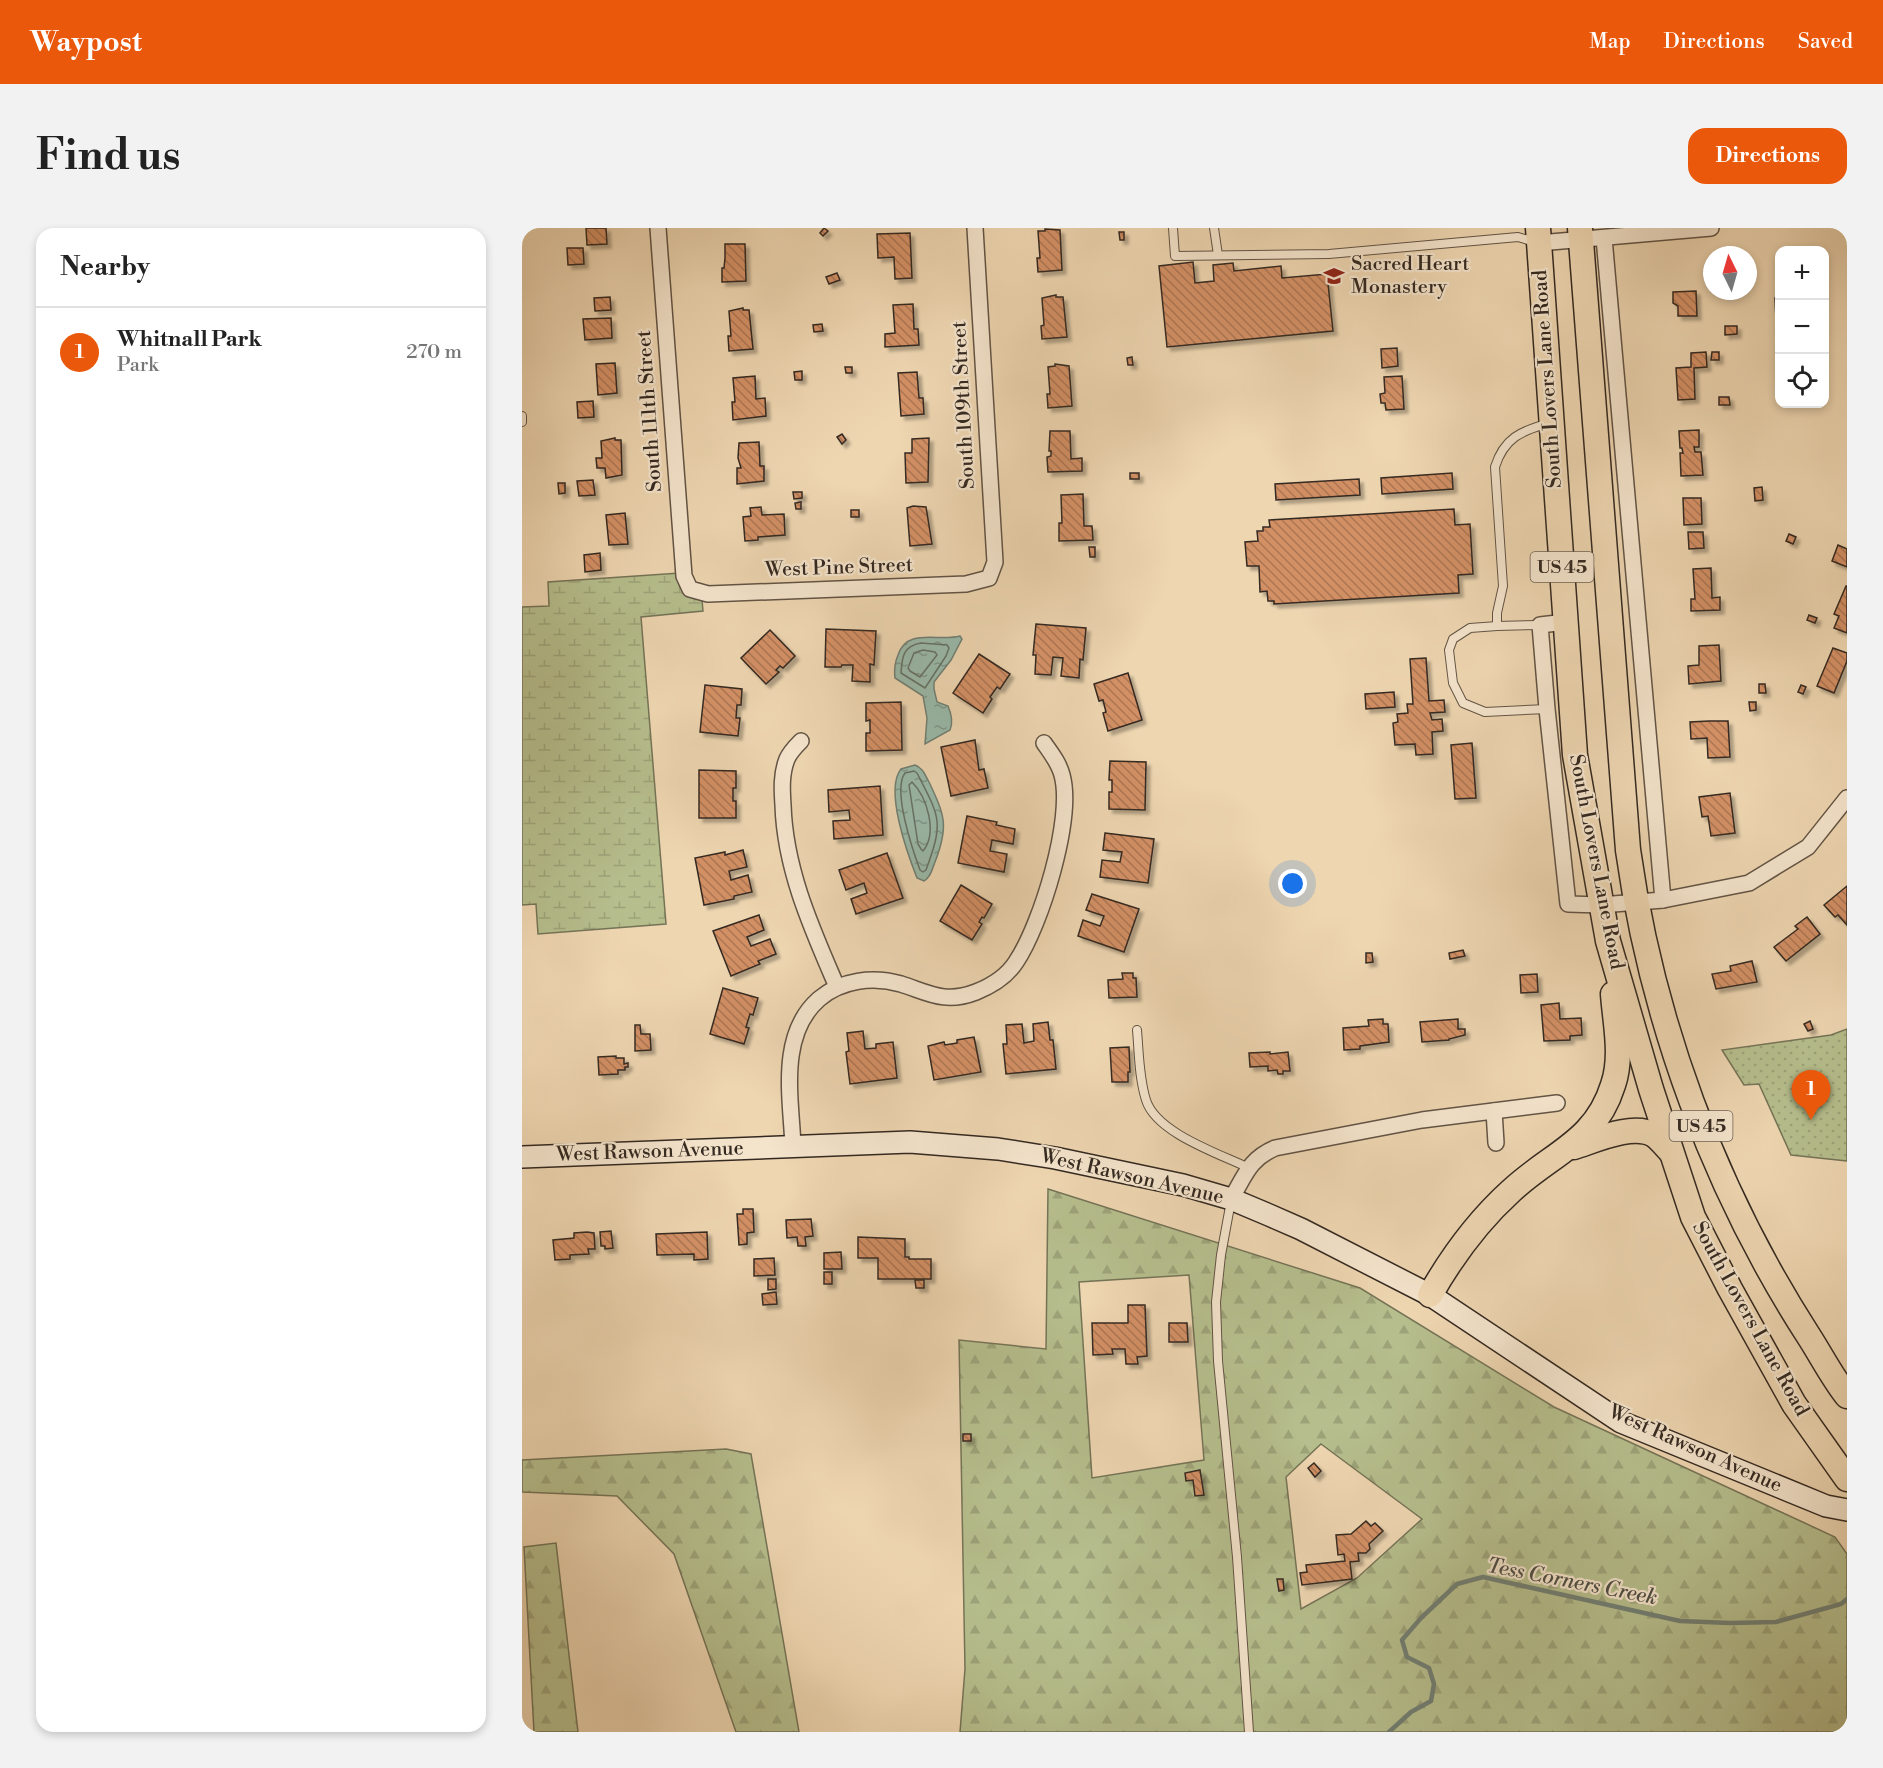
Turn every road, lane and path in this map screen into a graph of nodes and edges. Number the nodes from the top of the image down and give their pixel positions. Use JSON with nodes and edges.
{"nodes":[{"id":1,"x":658,"y":228,"type":"edge"},
{"id":2,"x":975,"y":228,"type":"edge"},
{"id":3,"x":1173,"y":228,"type":"edge"},
{"id":4,"x":1214,"y":228,"type":"edge"},
{"id":5,"x":1711,"y":228,"type":"edge"},
{"id":6,"x":1538,"y":235,"type":"edge"},
{"id":7,"x":1589,"y":235,"type":"edge"},
{"id":8,"x":1218,"y":255,"type":"junction"},
{"id":9,"x":522,"y":416,"type":"edge"},
{"id":10,"x":522,"y":422,"type":"edge"},
{"id":11,"x":1550,"y":423,"type":"junction"},
{"id":12,"x":988,"y":578,"type":"joint"},
{"id":13,"x":690,"y":589,"type":"joint"},
{"id":14,"x":1566,"y":622,"type":"junction"},
{"id":15,"x":1540,"y":625,"type":"junction"},
{"id":16,"x":1497,"y":626,"type":"junction"},
{"id":17,"x":1547,"y":709,"type":"junction"},
{"id":18,"x":801,"y":741,"type":"dead end"},
{"id":19,"x":1044,"y":743,"type":"dead end"},
{"id":20,"x":1847,"y":798,"type":"edge"},
{"id":21,"x":1664,"y":900,"type":"junction"},
{"id":22,"x":1618,"y":904,"type":"junction"},
{"id":23,"x":1608,"y":941,"type":"junction"},
{"id":24,"x":837,"y":987,"type":"junction"},
{"id":25,"x":1137,"y":1030,"type":"dead end"},
{"id":26,"x":1557,"y":1103,"type":"dead end"},
{"id":27,"x":1494,"y":1111,"type":"junction"},
{"id":28,"x":1497,"y":1143,"type":"dead end"},
{"id":29,"x":793,"y":1146,"type":"junction"},
{"id":30,"x":1569,"y":1148,"type":"junction"},
{"id":31,"x":1671,"y":1152,"type":"junction"},
{"id":32,"x":522,"y":1157,"type":"edge"},
{"id":33,"x":1249,"y":1168,"type":"junction"},
{"id":34,"x":1231,"y":1200,"type":"junction"},
{"id":35,"x":1430,"y":1295,"type":"junction"},
{"id":36,"x":1847,"y":1396,"type":"edge"},
{"id":37,"x":1842,"y":1473,"type":"edge"},
{"id":38,"x":1847,"y":1510,"type":"edge"},
{"id":39,"x":1249,"y":1732,"type":"edge"}],
"edges":[{"from":1,"to":13,"type":"street","name":"South 111th Street"},
{"from":2,"to":12,"type":"street","name":"South 109th Street"},
{"from":3,"to":8,"type":"lane"},
{"from":4,"to":8,"type":"lane"},
{"from":5,"to":7,"type":"street"},
{"from":6,"to":7,"type":"street"},
{"from":6,"to":8,"type":"lane"},
{"from":6,"to":11,"type":"main road","name":"South Lovers Lane Road","number":"US 45"},
{"from":7,"to":21,"type":"street"},
{"from":7,"to":22,"type":"main road","name":"South Lovers Lane Road","number":"US 45"},
{"from":9,"to":10,"type":"lane"},
{"from":11,"to":14,"type":"main road","name":"South Lovers Lane Road","number":"US 45"},
{"from":11,"to":16,"type":"lane"},
{"from":12,"to":13,"type":"street","name":"West Pine Street"},
{"from":14,"to":15,"type":"street"},
{"from":14,"to":22,"type":"main road","name":"South Lovers Lane Road","number":"US 45"},
{"from":15,"to":16,"type":"lane"},
{"from":15,"to":17,"type":"street"},
{"from":16,"to":17,"type":"lane"},
{"from":17,"to":22,"type":"street"},
{"from":18,"to":24,"type":"street"},
{"from":19,"to":24,"type":"street"},
{"from":20,"to":21,"type":"street"},
{"from":21,"to":22,"type":"street"},
{"from":22,"to":23,"type":"main road","name":"South Lovers Lane Road","number":"US 45"},
{"from":22,"to":36,"type":"main road","name":"South Lovers Lane Road","number":"US 45"},
{"from":23,"to":30,"type":"main road"},
{"from":23,"to":31,"type":"main road","name":"South Lovers Lane Road","number":"US 45"},
{"from":24,"to":29,"type":"street"},
{"from":25,"to":33,"type":"lane"},
{"from":26,"to":27,"type":"street"},
{"from":27,"to":28,"type":"street"},
{"from":27,"to":33,"type":"street"},
{"from":29,"to":32,"type":"street","name":"West Rawson Avenue"},
{"from":29,"to":34,"type":"street","name":"West Rawson Avenue"},
{"from":30,"to":31,"type":"main road"},
{"from":30,"to":35,"type":"main road"},
{"from":31,"to":37,"type":"main road","name":"South Lovers Lane Road","number":"US 45"},
{"from":33,"to":34,"type":"street"},
{"from":34,"to":35,"type":"street","name":"West Rawson Avenue"},
{"from":34,"to":39,"type":"lane"},
{"from":35,"to":38,"type":"street","name":"West Rawson Avenue"}]}
